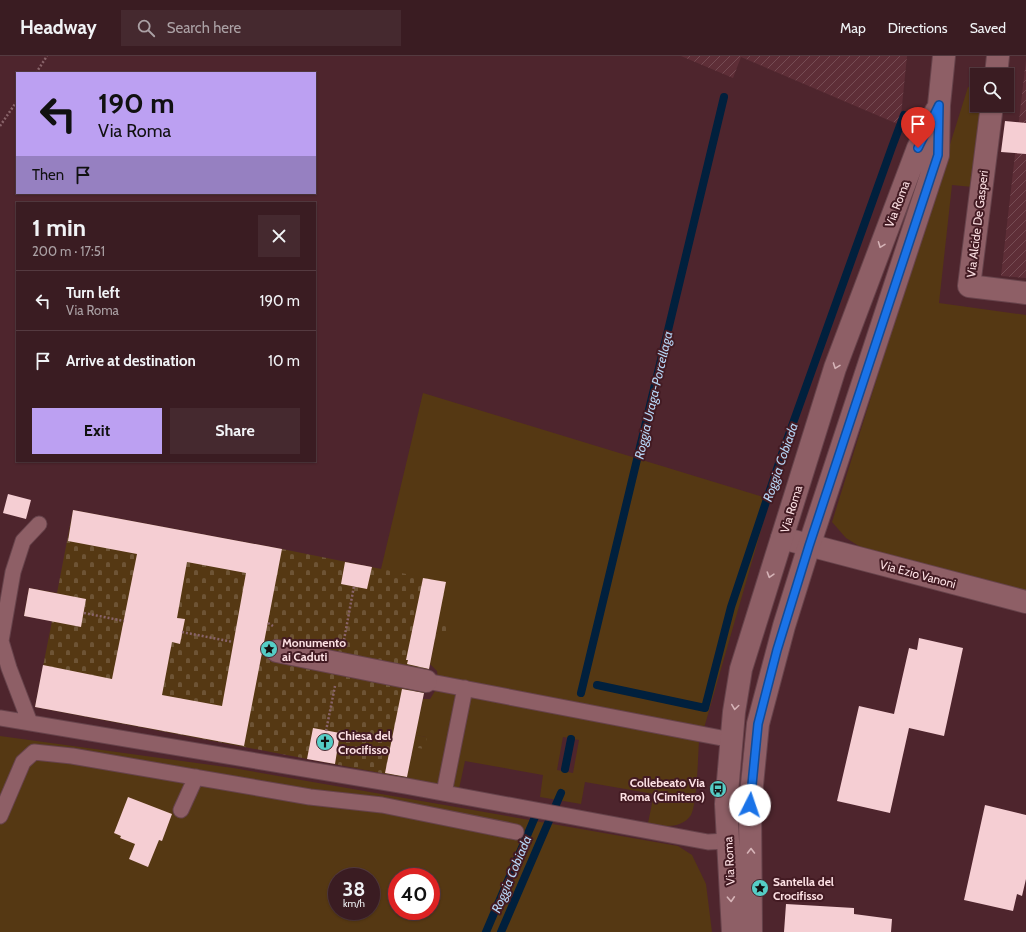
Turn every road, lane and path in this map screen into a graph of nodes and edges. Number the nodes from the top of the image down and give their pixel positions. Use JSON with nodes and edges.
{"nodes":[{"id":1,"x":47,"y":56,"type":"edge"},
{"id":2,"x":944,"y":56,"type":"edge"},
{"id":3,"x":998,"y":56,"type":"edge"},
{"id":4,"x":997,"y":68,"type":"edge"},
{"id":5,"x":37,"y":72,"type":"edge"},
{"id":6,"x":16,"y":102,"type":"edge"},
{"id":7,"x":939,"y":105,"type":"junction"},
{"id":8,"x":991,"y":112,"type":"edge"},
{"id":9,"x":0,"y":126,"type":"edge"},
{"id":10,"x":1026,"y":293,"type":"edge"},
{"id":11,"x":39,"y":524,"type":"dead end"},
{"id":12,"x":782,"y":538,"type":"junction"},
{"id":13,"x":809,"y":546,"type":"junction"},
{"id":14,"x":1026,"y":602,"type":"edge"},
{"id":15,"x":84,"y":613,"type":"dead end"},
{"id":16,"x":124,"y":621,"type":"dead end"},
{"id":17,"x":182,"y":632,"type":"dead end"},
{"id":18,"x":234,"y":642,"type":"dead end"},
{"id":19,"x":277,"y":651,"type":"dead end"},
{"id":20,"x":426,"y":681,"type":"joint"},
{"id":21,"x":465,"y":688,"type":"junction"},
{"id":22,"x":0,"y":718,"type":"edge"},
{"id":23,"x":30,"y":723,"type":"junction"},
{"id":24,"x":75,"y":730,"type":"junction"},
{"id":25,"x":732,"y":740,"type":"junction"},
{"id":26,"x":72,"y":756,"type":"junction"},
{"id":27,"x":236,"y":757,"type":"junction"},
{"id":28,"x":196,"y":777,"type":"junction"},
{"id":29,"x":228,"y":782,"type":"junction"},
{"id":30,"x":444,"y":793,"type":"junction"},
{"id":31,"x":181,"y":810,"type":"dead end"},
{"id":32,"x":0,"y":816,"type":"edge"},
{"id":33,"x":516,"y":832,"type":"dead end"},
{"id":34,"x":728,"y":841,"type":"junction"},
{"id":35,"x":733,"y":932,"type":"edge"},
{"id":36,"x":751,"y":932,"type":"edge"}],
"edges":[{"from":1,"to":5,"type":"path"},
{"from":2,"to":7,"type":"street","name":"Via Roma"},
{"from":3,"to":4,"type":"street"},
{"from":6,"to":9,"type":"path"},
{"from":7,"to":12,"type":"street","name":"Via Roma","one_way":true},
{"from":7,"to":13,"type":"street","name":"Via Roma"},
{"from":8,"to":10,"type":"street","name":"Via Alcide De Gasperi"},
{"from":11,"to":23,"type":"lane"},
{"from":12,"to":13,"type":"street","name":"Via Ezio Vanoni"},
{"from":12,"to":25,"type":"street","name":"Via Roma","one_way":true},
{"from":13,"to":14,"type":"street","name":"Via Ezio Vanoni"},
{"from":36,"to":13,"type":"street","name":"Via Roma","one_way":true},
{"from":15,"to":16,"type":"path"},
{"from":17,"to":18,"type":"path"},
{"from":19,"to":20,"type":"street"},
{"from":20,"to":21,"type":"lane"},
{"from":21,"to":25,"type":"lane"},
{"from":21,"to":30,"type":"lane"},
{"from":22,"to":23,"type":"lane"},
{"from":23,"to":24,"type":"lane"},
{"from":24,"to":26,"type":"lane"},
{"from":24,"to":27,"type":"lane"},
{"from":25,"to":34,"type":"street","name":"Via Roma"},
{"from":26,"to":28,"type":"lane"},
{"from":26,"to":32,"type":"lane"},
{"from":27,"to":29,"type":"lane"},
{"from":27,"to":30,"type":"lane"},
{"from":28,"to":29,"type":"lane"},
{"from":28,"to":31,"type":"lane"},
{"from":29,"to":33,"type":"lane"},
{"from":30,"to":34,"type":"lane"},
{"from":34,"to":35,"type":"street","name":"Via Roma","one_way":true}]}
